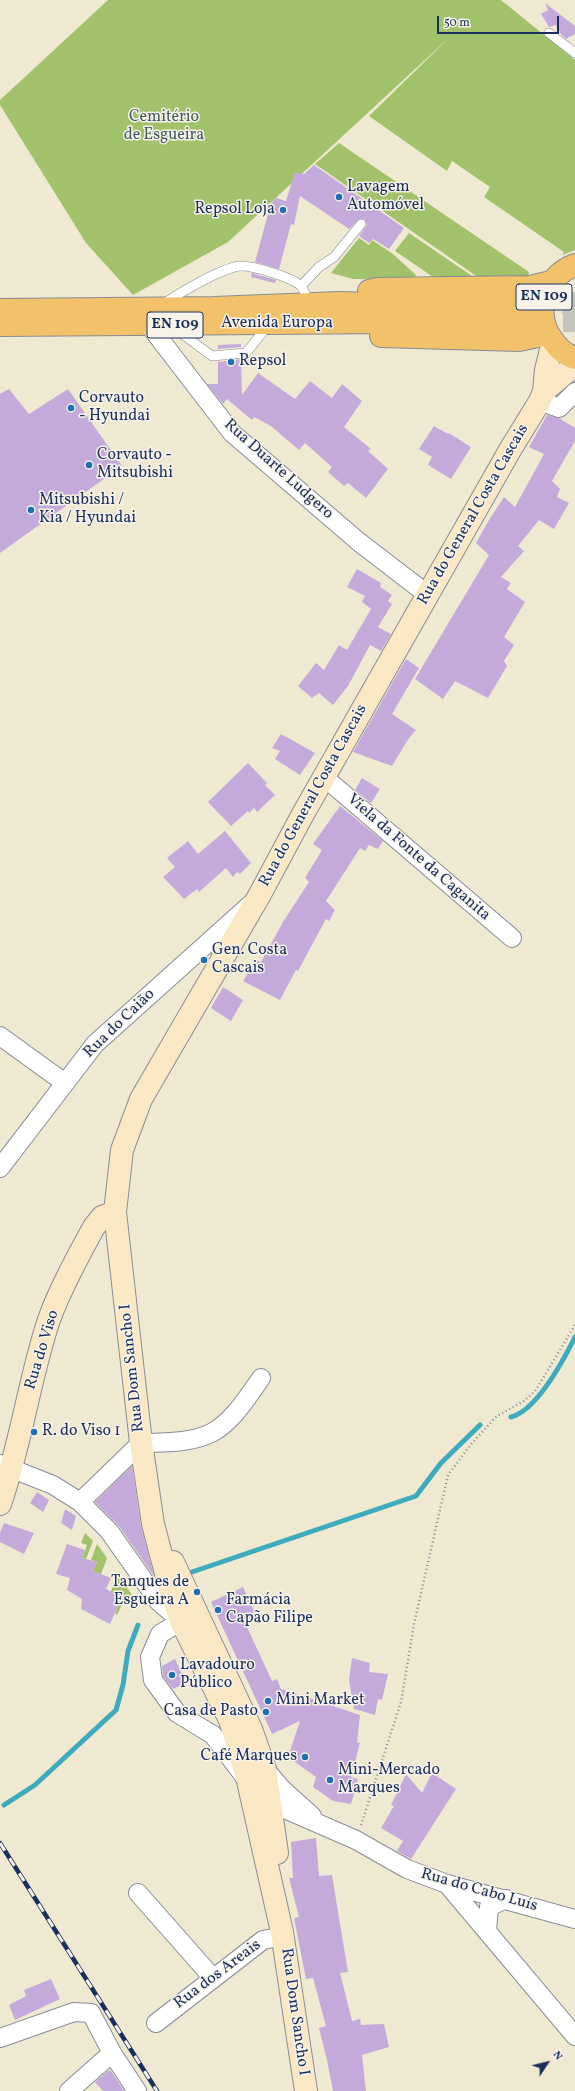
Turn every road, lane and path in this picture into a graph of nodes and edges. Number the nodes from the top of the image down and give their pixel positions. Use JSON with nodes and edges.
{"nodes":[{"id":1,"x":549,"y":33,"type":"dead end"},
{"id":2,"x":575,"y":53,"type":"edge"},
{"id":3,"x":361,"y":224,"type":"dead end"},
{"id":4,"x":575,"y":265,"type":"edge"},
{"id":5,"x":551,"y":282,"type":"junction"},
{"id":6,"x":306,"y":295,"type":"junction"},
{"id":7,"x":340,"y":302,"type":"junction"},
{"id":8,"x":0,"y":310,"type":"edge"},
{"id":9,"x":157,"y":320,"type":"junction"},
{"id":10,"x":270,"y":323,"type":"junction"},
{"id":11,"x":349,"y":324,"type":"junction"},
{"id":12,"x":0,"y":325,"type":"edge"},
{"id":13,"x":550,"y":337,"type":"junction"},
{"id":14,"x":519,"y":340,"type":"junction"},
{"id":15,"x":575,"y":358,"type":"edge"},
{"id":16,"x":575,"y":364,"type":"edge"},
{"id":17,"x":543,"y":388,"type":"junction"},
{"id":18,"x":575,"y":392,"type":"edge"},
{"id":19,"x":428,"y":595,"type":"junction"},
{"id":20,"x":324,"y":777,"type":"junction"},
{"id":21,"x":259,"y":896,"type":"junction"},
{"id":22,"x":512,"y":938,"type":"dead end"},
{"id":23,"x":0,"y":1036,"type":"edge"},
{"id":24,"x":65,"y":1083,"type":"junction"},
{"id":25,"x":0,"y":1168,"type":"edge"},
{"id":26,"x":115,"y":1212,"type":"junction"},
{"id":27,"x":575,"y":1325,"type":"edge"},
{"id":28,"x":261,"y":1378,"type":"dead end"},
{"id":29,"x":141,"y":1443,"type":"junction"},
{"id":30,"x":6,"y":1467,"type":"edge"},
{"id":31,"x":80,"y":1502,"type":"junction"},
{"id":32,"x":0,"y":1504,"type":"edge"},
{"id":33,"x":153,"y":1524,"type":"junction"},
{"id":34,"x":181,"y":1621,"type":"junction"},
{"id":35,"x":230,"y":1720,"type":"junction"},
{"id":36,"x":265,"y":1769,"type":"junction"},
{"id":37,"x":248,"y":1781,"type":"junction"},
{"id":38,"x":271,"y":1803,"type":"junction"},
{"id":39,"x":299,"y":1810,"type":"junction"},
{"id":40,"x":265,"y":1827,"type":"junction"},
{"id":41,"x":356,"y":1840,"type":"junction"},
{"id":42,"x":448,"y":1884,"type":"junction"},
{"id":43,"x":138,"y":1893,"type":"dead end"},
{"id":44,"x":506,"y":1899,"type":"junction"},
{"id":45,"x":575,"y":1918,"type":"edge"},
{"id":46,"x":487,"y":1931,"type":"junction"},
{"id":47,"x":283,"y":1934,"type":"junction"},
{"id":48,"x":213,"y":1978,"type":"junction"},
{"id":49,"x":156,"y":2023,"type":"dead end"},
{"id":50,"x":575,"y":2036,"type":"edge"},
{"id":51,"x":0,"y":2038,"type":"edge"},
{"id":52,"x":112,"y":2052,"type":"junction"},
{"id":53,"x":69,"y":2091,"type":"edge"},
{"id":54,"x":137,"y":2091,"type":"edge"},
{"id":55,"x":306,"y":2091,"type":"edge"}],
"edges":[{"from":1,"to":2,"type":"lane"},
{"from":3,"to":6,"type":"lane"},
{"from":4,"to":5,"type":"main road","number":"EN 109"},
{"from":5,"to":7,"type":"main road"},
{"from":5,"to":13,"type":"main road","number":"EN 109"},
{"from":6,"to":7,"type":"main road","name":"Avenida Europa","number":"EN 109"},
{"from":6,"to":9,"type":"main road","name":"Avenida Europa","number":"EN 109"},
{"from":6,"to":9,"type":"lane"},
{"from":7,"to":11,"type":"main road","name":"Avenida Europa","number":"EN 109"},
{"from":8,"to":9,"type":"main road","name":"Avenida Europa","number":"EN 109"},
{"from":9,"to":10,"type":"main road","name":"Avenida Europa","number":"EN 109"},
{"from":9,"to":10,"type":"lane"},
{"from":9,"to":12,"type":"main road","name":"Avenida Europa","number":"EN 109"},
{"from":9,"to":19,"type":"street","name":"Rua Duarte Ludgero"},
{"from":10,"to":11,"type":"main road","name":"Avenida Europa","number":"EN 109"},
{"from":11,"to":14,"type":"main road"},
{"from":13,"to":14,"type":"main road"},
{"from":13,"to":15,"type":"main road"},
{"from":13,"to":17,"type":"main road","name":"Rua do General Costa Cascais"},
{"from":14,"to":17,"type":"main road"},
{"from":16,"to":17,"type":"main road","name":"Rua do General Costa Cascais"},
{"from":17,"to":18,"type":"street"},
{"from":17,"to":19,"type":"main road","name":"Rua do General Costa Cascais"},
{"from":19,"to":20,"type":"main road","name":"Rua do General Costa Cascais"},
{"from":20,"to":21,"type":"main road","name":"Rua do General Costa Cascais"},
{"from":20,"to":22,"type":"street","name":"Viela da Fonte da Caganita"},
{"from":21,"to":24,"type":"street","name":"Rua do Caião"},
{"from":21,"to":26,"type":"main road","name":"Rua do General Costa Cascais"},
{"from":23,"to":24,"type":"street"},
{"from":24,"to":25,"type":"street","name":"Rua do Caião"},
{"from":26,"to":29,"type":"main road","name":"Rua Dom Sancho I"},
{"from":26,"to":30,"type":"main road","name":"Rua do Viso"},
{"from":27,"to":41,"type":"path"},
{"from":28,"to":29,"type":"street"},
{"from":29,"to":31,"type":"street"},
{"from":29,"to":33,"type":"main road","name":"Rua Dom Sancho I"},
{"from":30,"to":31,"type":"street"},
{"from":30,"to":32,"type":"main road","name":"Rua do Viso"},
{"from":31,"to":34,"type":"street"},
{"from":33,"to":34,"type":"main road","name":"Rua Dom Sancho I"},
{"from":33,"to":36,"type":"main road","name":"Rua Dom Sancho I"},
{"from":34,"to":35,"type":"main road","name":"Rua Dom Sancho I"},
{"from":34,"to":37,"type":"street"},
{"from":35,"to":37,"type":"main road","name":"Rua Dom Sancho I"},
{"from":35,"to":38,"type":"street","name":"Rua Dom Sancho I"},
{"from":36,"to":38,"type":"main road","name":"Rua Dom Sancho I"},
{"from":36,"to":39,"type":"street","name":"Rua do Cabo Luís"},
{"from":37,"to":40,"type":"main road","name":"Rua Dom Sancho I"},
{"from":38,"to":39,"type":"street","name":"Rua do Cabo Luís"},
{"from":38,"to":40,"type":"main road","name":"Rua Dom Sancho I"},
{"from":39,"to":40,"type":"street"},
{"from":39,"to":41,"type":"street","name":"Rua do Cabo Luís"},
{"from":40,"to":47,"type":"main road","name":"Rua Dom Sancho I"},
{"from":41,"to":42,"type":"street","name":"Rua do Cabo Luís"},
{"from":42,"to":44,"type":"street","name":"Rua do Cabo Luís"},
{"from":42,"to":46,"type":"street"},
{"from":43,"to":48,"type":"street"},
{"from":44,"to":45,"type":"street","name":"Rua do Cabo Luís"},
{"from":44,"to":46,"type":"street"},
{"from":46,"to":50,"type":"street"},
{"from":47,"to":48,"type":"street","name":"Rua dos Areais"},
{"from":47,"to":55,"type":"main road","name":"Rua Dom Sancho I"},
{"from":48,"to":49,"type":"street","name":"Rua dos Areais"},
{"from":51,"to":52,"type":"street"},
{"from":52,"to":53,"type":"street"},
{"from":52,"to":54,"type":"street"}]}
